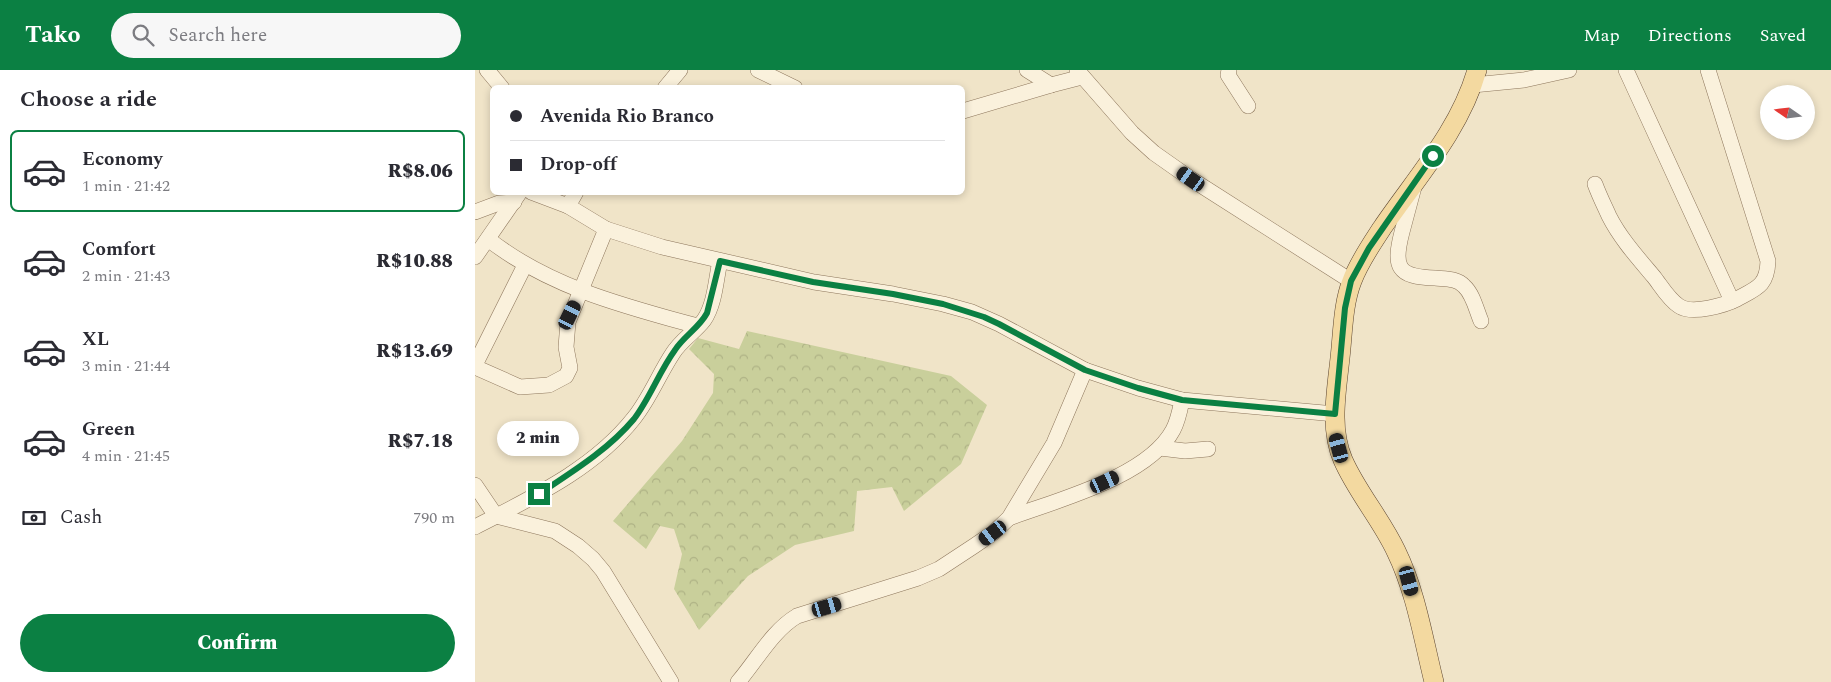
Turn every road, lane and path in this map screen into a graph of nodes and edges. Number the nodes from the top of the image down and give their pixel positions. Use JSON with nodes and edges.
{"nodes":[{"id":1,"x":680,"y":70,"type":"edge"},
{"id":2,"x":758,"y":70,"type":"edge"},
{"id":3,"x":1027,"y":70,"type":"edge"},
{"id":4,"x":1229,"y":70,"type":"edge"},
{"id":5,"x":1569,"y":70,"type":"edge"},
{"id":6,"x":1626,"y":70,"type":"edge"},
{"id":7,"x":1708,"y":70,"type":"edge"},
{"id":8,"x":1080,"y":74,"type":"edge"},
{"id":9,"x":1475,"y":77,"type":"edge"},
{"id":10,"x":668,"y":85,"type":"edge"},
{"id":11,"x":789,"y":85,"type":"edge"},
{"id":12,"x":1051,"y":85,"type":"junction"},
{"id":13,"x":1247,"y":106,"type":"dead end"},
{"id":14,"x":965,"y":110,"type":"edge"},
{"id":15,"x":1415,"y":181,"type":"junction"},
{"id":16,"x":1595,"y":184,"type":"dead end"},
{"id":17,"x":539,"y":195,"type":"edge"},
{"id":18,"x":574,"y":195,"type":"edge"},
{"id":19,"x":517,"y":197,"type":"edge"},
{"id":20,"x":567,"y":206,"type":"junction"},
{"id":21,"x":475,"y":212,"type":"edge"},
{"id":22,"x":606,"y":229,"type":"junction"},
{"id":23,"x":488,"y":239,"type":"junction"},
{"id":24,"x":475,"y":257,"type":"edge"},
{"id":25,"x":720,"y":261,"type":"junction"},
{"id":26,"x":525,"y":265,"type":"junction"},
{"id":27,"x":1351,"y":281,"type":"junction"},
{"id":28,"x":581,"y":291,"type":"junction"},
{"id":29,"x":1732,"y":301,"type":"junction"},
{"id":30,"x":1481,"y":320,"type":"dead end"},
{"id":31,"x":697,"y":326,"type":"junction"},
{"id":32,"x":475,"y":366,"type":"edge"},
{"id":33,"x":1085,"y":370,"type":"junction"},
{"id":34,"x":1182,"y":400,"type":"junction"},
{"id":35,"x":1335,"y":414,"type":"junction"},
{"id":36,"x":1160,"y":448,"type":"junction"},
{"id":37,"x":1208,"y":449,"type":"dead end"},
{"id":38,"x":475,"y":485,"type":"edge"},
{"id":39,"x":496,"y":516,"type":"junction"},
{"id":40,"x":1009,"y":518,"type":"junction"},
{"id":41,"x":475,"y":527,"type":"edge"},
{"id":42,"x":671,"y":682,"type":"edge"},
{"id":43,"x":738,"y":682,"type":"edge"},
{"id":44,"x":1433,"y":682,"type":"edge"}],
"edges":[{"from":1,"to":10,"type":"street"},
{"from":2,"to":11,"type":"street"},
{"from":3,"to":12,"type":"street"},
{"from":4,"to":13,"type":"street"},
{"from":5,"to":9,"type":"street"},
{"from":6,"to":29,"type":"street"},
{"from":7,"to":29,"type":"street"},
{"from":8,"to":12,"type":"street"},
{"from":8,"to":27,"type":"street"},
{"from":9,"to":15,"type":"main road"},
{"from":12,"to":14,"type":"street"},
{"from":15,"to":27,"type":"main road"},
{"from":15,"to":30,"type":"street"},
{"from":16,"to":29,"type":"street"},
{"from":17,"to":20,"type":"street"},
{"from":18,"to":20,"type":"street"},
{"from":19,"to":21,"type":"street"},
{"from":19,"to":23,"type":"street"},
{"from":20,"to":22,"type":"street"},
{"from":22,"to":25,"type":"street"},
{"from":22,"to":28,"type":"street"},
{"from":23,"to":24,"type":"street"},
{"from":23,"to":26,"type":"street"},
{"from":25,"to":31,"type":"street"},
{"from":25,"to":33,"type":"street"},
{"from":26,"to":28,"type":"street"},
{"from":26,"to":32,"type":"street"},
{"from":27,"to":35,"type":"main road"},
{"from":28,"to":31,"type":"street"},
{"from":28,"to":32,"type":"street"},
{"from":31,"to":39,"type":"street"},
{"from":33,"to":34,"type":"street"},
{"from":33,"to":40,"type":"street"},
{"from":34,"to":35,"type":"street"},
{"from":34,"to":36,"type":"street"},
{"from":35,"to":44,"type":"main road"},
{"from":36,"to":37,"type":"street"},
{"from":36,"to":40,"type":"street"},
{"from":38,"to":39,"type":"street"},
{"from":39,"to":41,"type":"street"},
{"from":39,"to":42,"type":"street"},
{"from":40,"to":43,"type":"street"}]}
